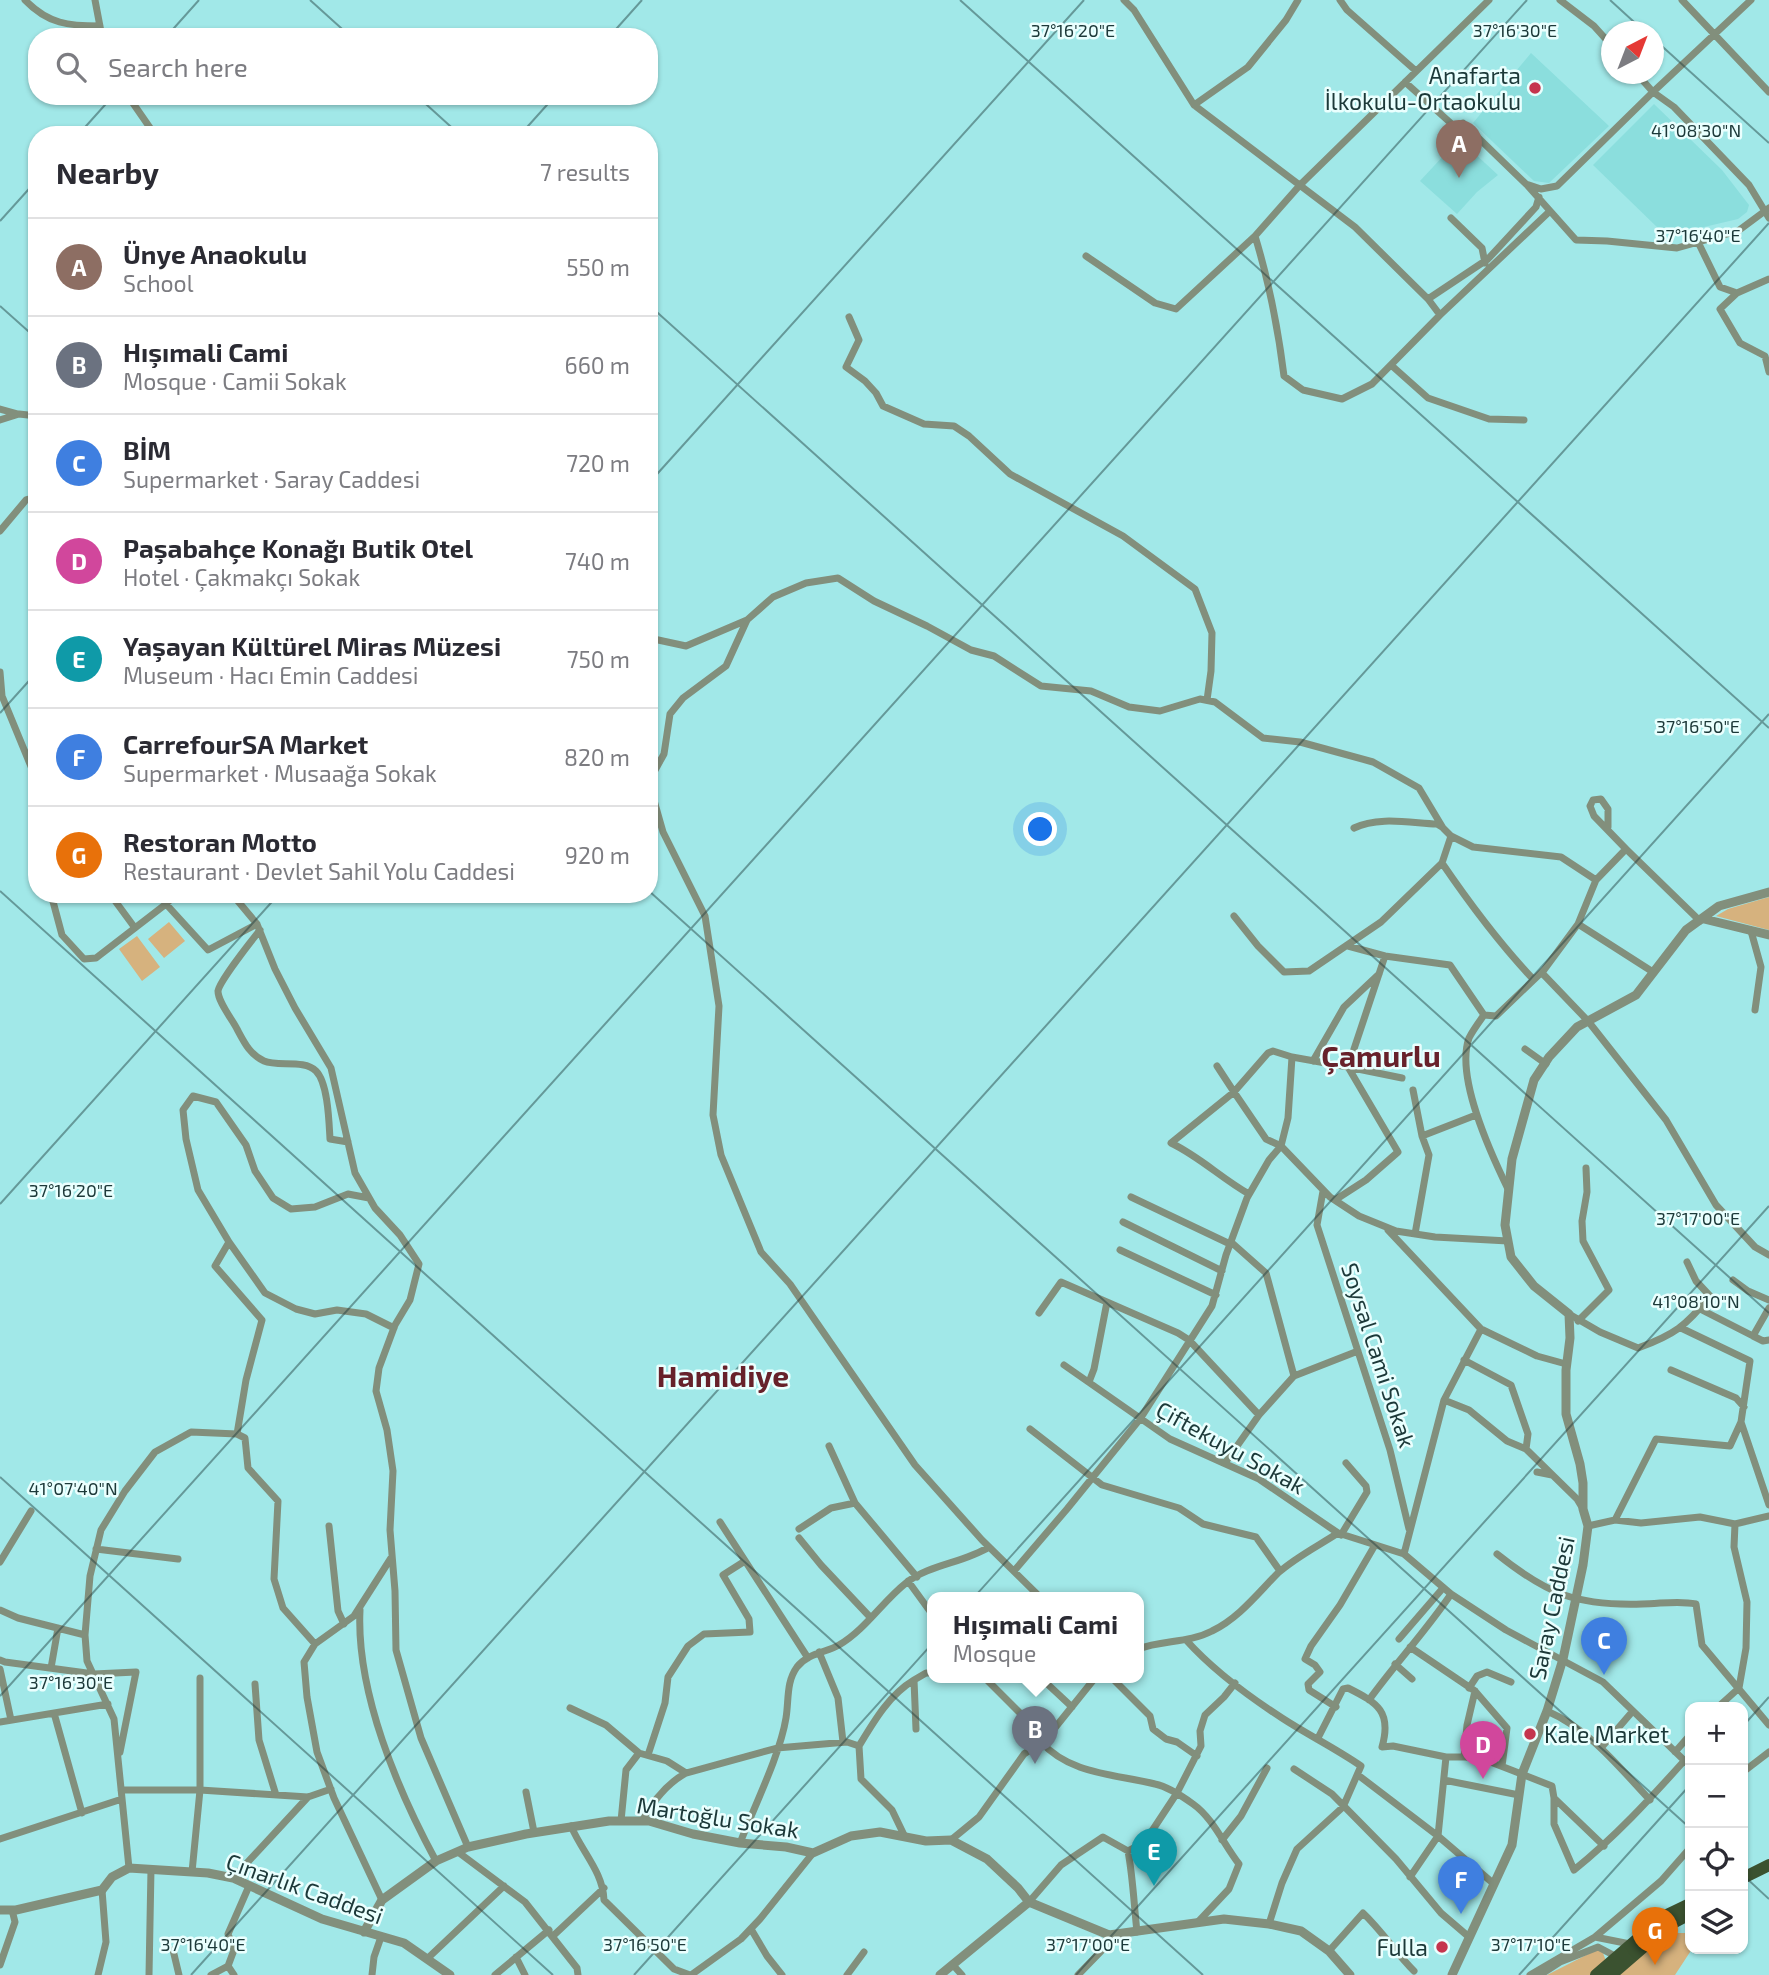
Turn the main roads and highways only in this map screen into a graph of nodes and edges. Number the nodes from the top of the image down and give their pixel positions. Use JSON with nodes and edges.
{"nodes":[{"id":1,"x":1769,"y":1865,"type":"edge"},
{"id":2,"x":1769,"y":1874,"type":"edge"},
{"id":3,"x":1748,"y":1876,"type":"edge"},
{"id":4,"x":1748,"y":1884,"type":"edge"},
{"id":5,"x":1685,"y":1906,"type":"edge"},
{"id":6,"x":1685,"y":1916,"type":"edge"},
{"id":7,"x":1614,"y":1962,"type":"edge"},
{"id":8,"x":1596,"y":1975,"type":"edge"}],
"edges":[{"from":1,"to":3,"type":"main road"},
{"from":2,"to":4,"type":"main road"},
{"from":5,"to":7,"type":"main road"},
{"from":6,"to":7,"type":"main road"},
{"from":7,"to":8,"type":"main road"}]}
